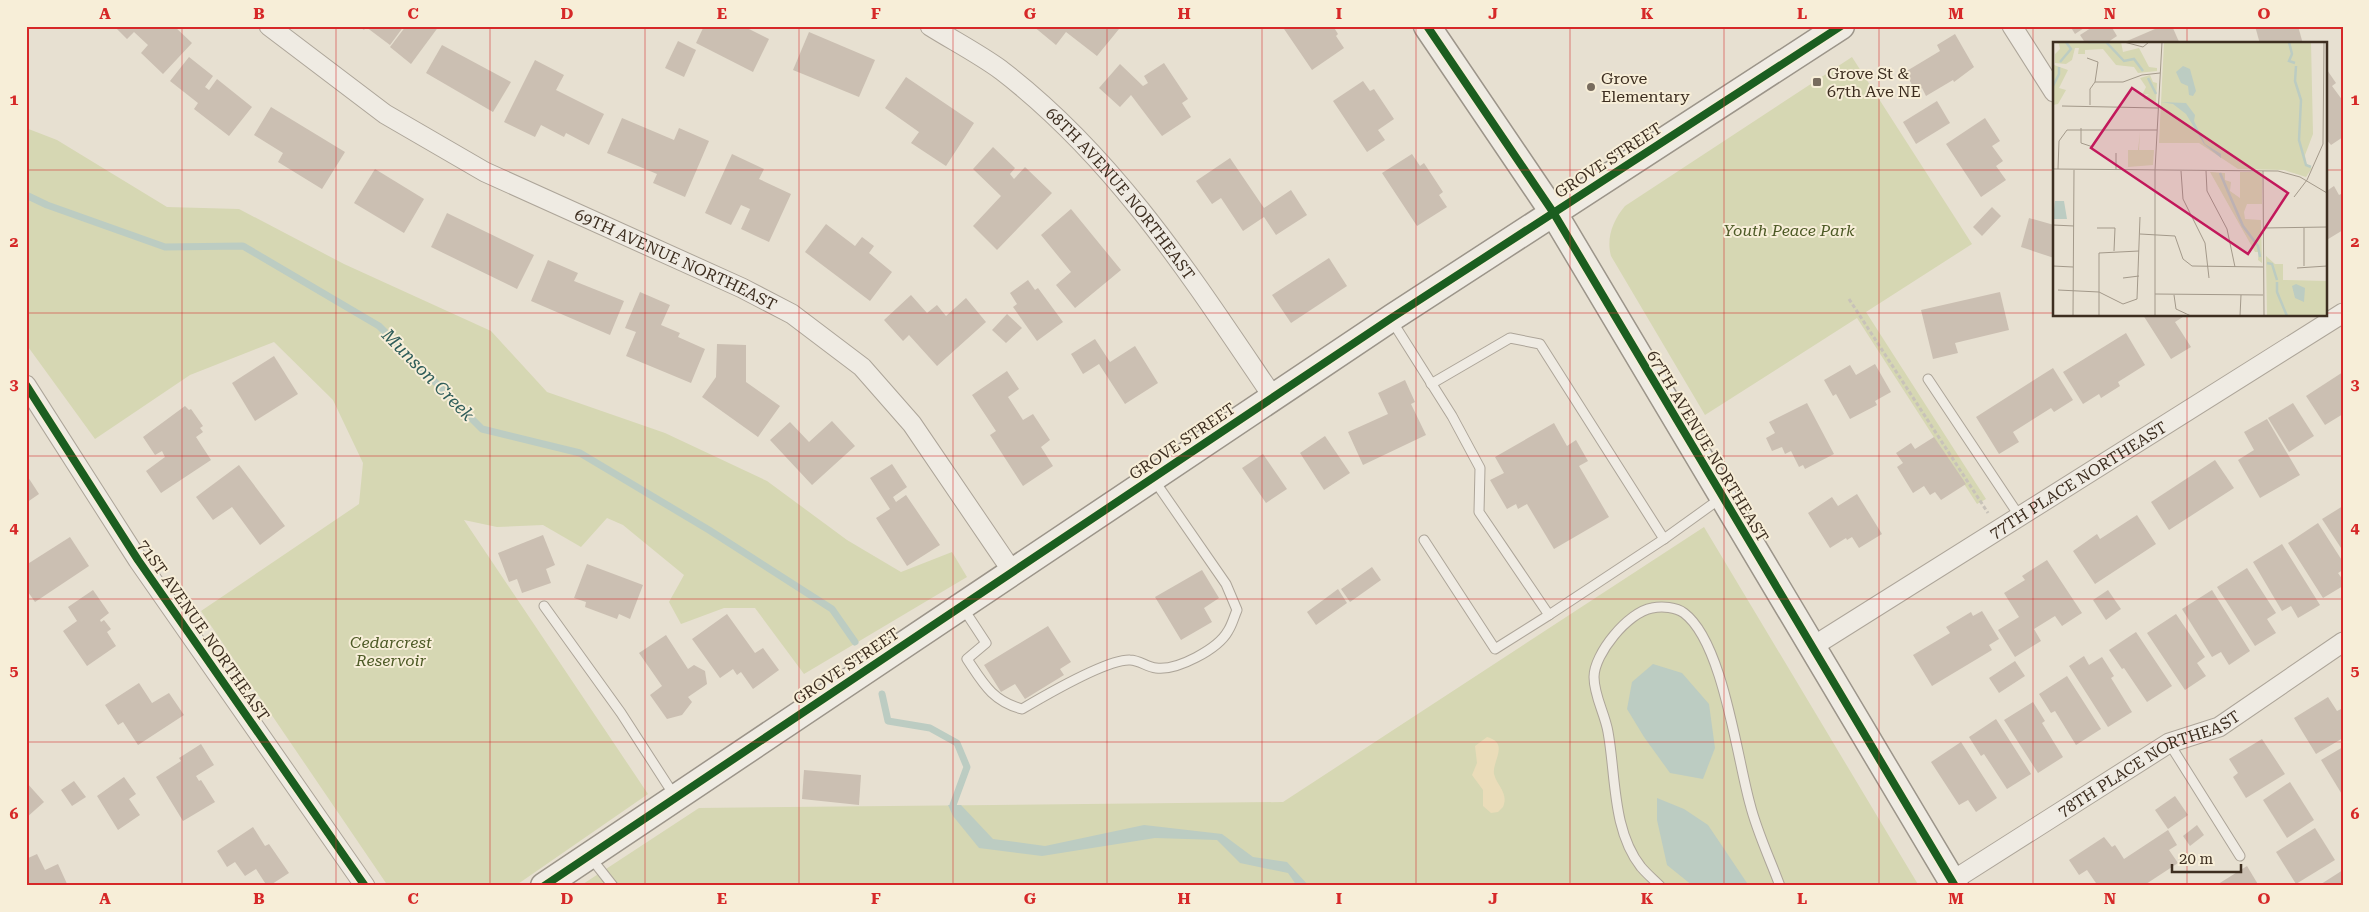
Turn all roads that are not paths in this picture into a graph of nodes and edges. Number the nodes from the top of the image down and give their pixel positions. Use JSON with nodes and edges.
{"nodes":[{"id":1,"x":269,"y":26,"type":"edge"},
{"id":2,"x":930,"y":26,"type":"edge"},
{"id":3,"x":1427,"y":26,"type":"edge"},
{"id":4,"x":1841,"y":26,"type":"edge"},
{"id":5,"x":2012,"y":26,"type":"edge"},
{"id":6,"x":2053,"y":90,"type":"edge"},
{"id":7,"x":1553,"y":212,"type":"junction"},
{"id":8,"x":2343,"y":313,"type":"edge"},
{"id":9,"x":1391,"y":319,"type":"junction"},
{"id":10,"x":1928,"y":380,"type":"dead end"},
{"id":11,"x":1431,"y":384,"type":"junction"},
{"id":12,"x":26,"y":386,"type":"edge"},
{"id":13,"x":1273,"y":397,"type":"junction"},
{"id":14,"x":1152,"y":478,"type":"junction"},
{"id":15,"x":1723,"y":496,"type":"junction"},
{"id":16,"x":2020,"y":517,"type":"junction"},
{"id":17,"x":1424,"y":540,"type":"dead end"},
{"id":18,"x":1664,"y":540,"type":"junction"},
{"id":19,"x":1012,"y":571,"type":"junction"},
{"id":20,"x":961,"y":605,"type":"junction"},
{"id":21,"x":544,"y":606,"type":"dead end"},
{"id":22,"x":1549,"y":615,"type":"junction"},
{"id":23,"x":2343,"y":642,"type":"edge"},
{"id":24,"x":1812,"y":648,"type":"junction"},
{"id":25,"x":2169,"y":744,"type":"junction"},
{"id":26,"x":676,"y":797,"type":"junction"},
{"id":27,"x":589,"y":855,"type":"junction"},
{"id":28,"x":2240,"y":856,"type":"dead end"},
{"id":29,"x":1954,"y":884,"type":"edge"},
{"id":30,"x":365,"y":886,"type":"edge"},
{"id":31,"x":544,"y":886,"type":"edge"},
{"id":32,"x":613,"y":886,"type":"edge"},
{"id":33,"x":1660,"y":886,"type":"edge"},
{"id":34,"x":1780,"y":886,"type":"edge"}],
"edges":[{"from":1,"to":19,"type":"street","name":"69TH AVENUE NORTHEAST"},
{"from":2,"to":13,"type":"street","name":"68TH AVENUE NORTHEAST"},
{"from":3,"to":7,"type":"street","name":"67TH AVENUE NORTHEAST"},
{"from":4,"to":7,"type":"street","name":"GROVE STREET"},
{"from":5,"to":6,"type":"street"},
{"from":7,"to":9,"type":"street","name":"GROVE STREET"},
{"from":7,"to":15,"type":"street","name":"67TH AVENUE NORTHEAST"},
{"from":8,"to":16,"type":"street","name":"77TH PLACE NORTHEAST"},
{"from":9,"to":11,"type":"lane"},
{"from":9,"to":13,"type":"street","name":"GROVE STREET"},
{"from":10,"to":16,"type":"lane"},
{"from":11,"to":18,"type":"lane"},
{"from":11,"to":22,"type":"lane"},
{"from":12,"to":30,"type":"street","name":"71ST AVENUE NORTHEAST"},
{"from":13,"to":14,"type":"street","name":"GROVE STREET"},
{"from":14,"to":19,"type":"street","name":"GROVE STREET"},
{"from":14,"to":20,"type":"lane"},
{"from":15,"to":18,"type":"lane"},
{"from":15,"to":24,"type":"street","name":"67TH AVENUE NORTHEAST"},
{"from":16,"to":24,"type":"street","name":"77TH PLACE NORTHEAST"},
{"from":17,"to":22,"type":"lane"},
{"from":18,"to":22,"type":"lane"},
{"from":19,"to":20,"type":"street","name":"GROVE STREET"},
{"from":20,"to":26,"type":"street","name":"GROVE STREET"},
{"from":21,"to":26,"type":"lane"},
{"from":23,"to":25,"type":"street","name":"78TH PLACE NORTHEAST"},
{"from":24,"to":29,"type":"street","name":"67TH AVENUE NORTHEAST"},
{"from":25,"to":28,"type":"lane"},
{"from":25,"to":29,"type":"street","name":"78TH PLACE NORTHEAST"},
{"from":26,"to":27,"type":"street","name":"GROVE STREET"},
{"from":27,"to":31,"type":"street","name":"GROVE STREET"},
{"from":27,"to":32,"type":"lane"},
{"from":33,"to":34,"type":"lane"}]}
